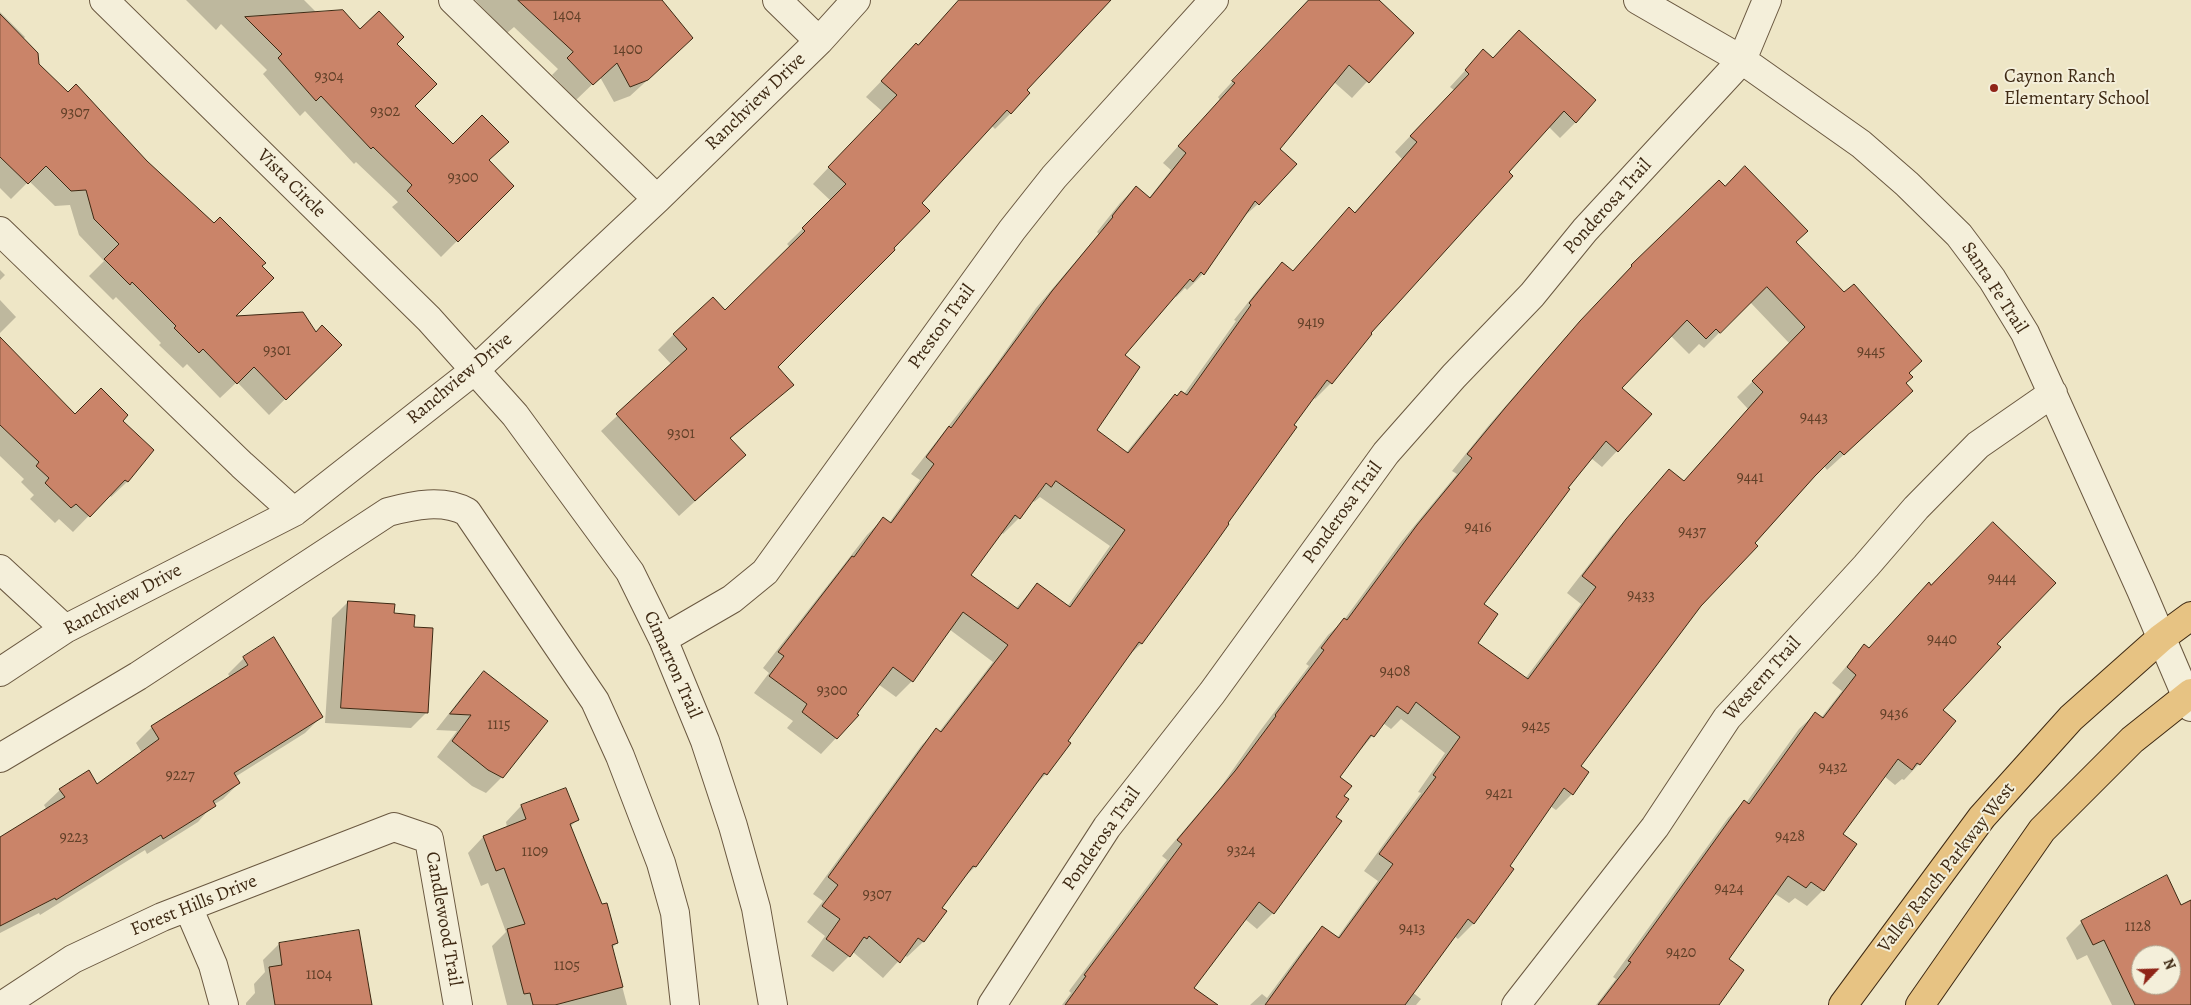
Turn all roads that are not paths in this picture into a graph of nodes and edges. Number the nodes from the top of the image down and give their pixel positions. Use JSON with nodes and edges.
{"nodes":[{"id":1,"x":104,"y":0,"type":"edge"},
{"id":2,"x":453,"y":0,"type":"edge"},
{"id":3,"x":777,"y":0,"type":"edge"},
{"id":4,"x":856,"y":0,"type":"edge"},
{"id":5,"x":1214,"y":0,"type":"edge"},
{"id":6,"x":1638,"y":0,"type":"edge"},
{"id":7,"x":1767,"y":0,"type":"edge"},
{"id":8,"x":819,"y":41,"type":"junction"},
{"id":9,"x":1742,"y":60,"type":"junction"},
{"id":10,"x":657,"y":199,"type":"junction"},
{"id":11,"x":0,"y":231,"type":"edge"},
{"id":12,"x":475,"y":370,"type":"junction"},
{"id":13,"x":2053,"y":393,"type":"junction"},
{"id":14,"x":294,"y":512,"type":"junction"},
{"id":15,"x":0,"y":569,"type":"edge"},
{"id":16,"x":2191,"y":616,"type":"edge"},
{"id":17,"x":65,"y":629,"type":"junction"},
{"id":18,"x":2161,"y":638,"type":"junction"},
{"id":19,"x":663,"y":639,"type":"junction"},
{"id":20,"x":0,"y":672,"type":"edge"},
{"id":21,"x":2190,"y":699,"type":"edge"},
{"id":22,"x":0,"y":758,"type":"edge"},
{"id":23,"x":394,"y":828,"type":"joint"},
{"id":24,"x":188,"y":907,"type":"junction"},
{"id":25,"x":3,"y":1005,"type":"edge"},
{"id":26,"x":224,"y":1005,"type":"edge"},
{"id":27,"x":458,"y":1005,"type":"edge"},
{"id":28,"x":685,"y":1005,"type":"edge"},
{"id":29,"x":773,"y":1005,"type":"edge"},
{"id":30,"x":992,"y":1005,"type":"edge"},
{"id":31,"x":1516,"y":1005,"type":"edge"},
{"id":32,"x":1843,"y":1005,"type":"edge"},
{"id":33,"x":1920,"y":1005,"type":"edge"}],
"edges":[{"from":1,"to":12,"type":"street","name":"Vista Circle"},
{"from":2,"to":10,"type":"street"},
{"from":3,"to":8,"type":"street"},
{"from":4,"to":8,"type":"street","name":"Ranchview Drive"},
{"from":5,"to":19,"type":"street","name":"Preston Trail"},
{"from":6,"to":9,"type":"street","name":"Santa Fe Trail"},
{"from":7,"to":9,"type":"street","name":"Ponderosa Trail"},
{"from":8,"to":10,"type":"street","name":"Ranchview Drive"},
{"from":9,"to":13,"type":"street","name":"Santa Fe Trail"},
{"from":9,"to":30,"type":"street","name":"Ponderosa Trail"},
{"from":10,"to":12,"type":"street","name":"Ranchview Drive"},
{"from":11,"to":14,"type":"street"},
{"from":12,"to":14,"type":"street","name":"Ranchview Drive"},
{"from":12,"to":19,"type":"street","name":"Cimarron Trail"},
{"from":13,"to":18,"type":"street","name":"Santa Fe Trail"},
{"from":13,"to":31,"type":"street","name":"Western Trail"},
{"from":14,"to":17,"type":"street","name":"Ranchview Drive"},
{"from":15,"to":17,"type":"street"},
{"from":16,"to":18,"type":"main road","name":"Valley Ranch Parkway West"},
{"from":17,"to":20,"type":"street","name":"Ranchview Drive"},
{"from":18,"to":21,"type":"street","name":"Santa Fe Trail"},
{"from":18,"to":32,"type":"main road","name":"Valley Ranch Parkway West"},
{"from":19,"to":29,"type":"street","name":"Cimarron Trail"},
{"from":21,"to":33,"type":"main road"},
{"from":22,"to":28,"type":"street"},
{"from":23,"to":24,"type":"street","name":"Forest Hills Drive"},
{"from":23,"to":27,"type":"street","name":"Candlewood Trail"},
{"from":24,"to":25,"type":"street","name":"Forest Hills Drive"},
{"from":24,"to":26,"type":"street"}]}
